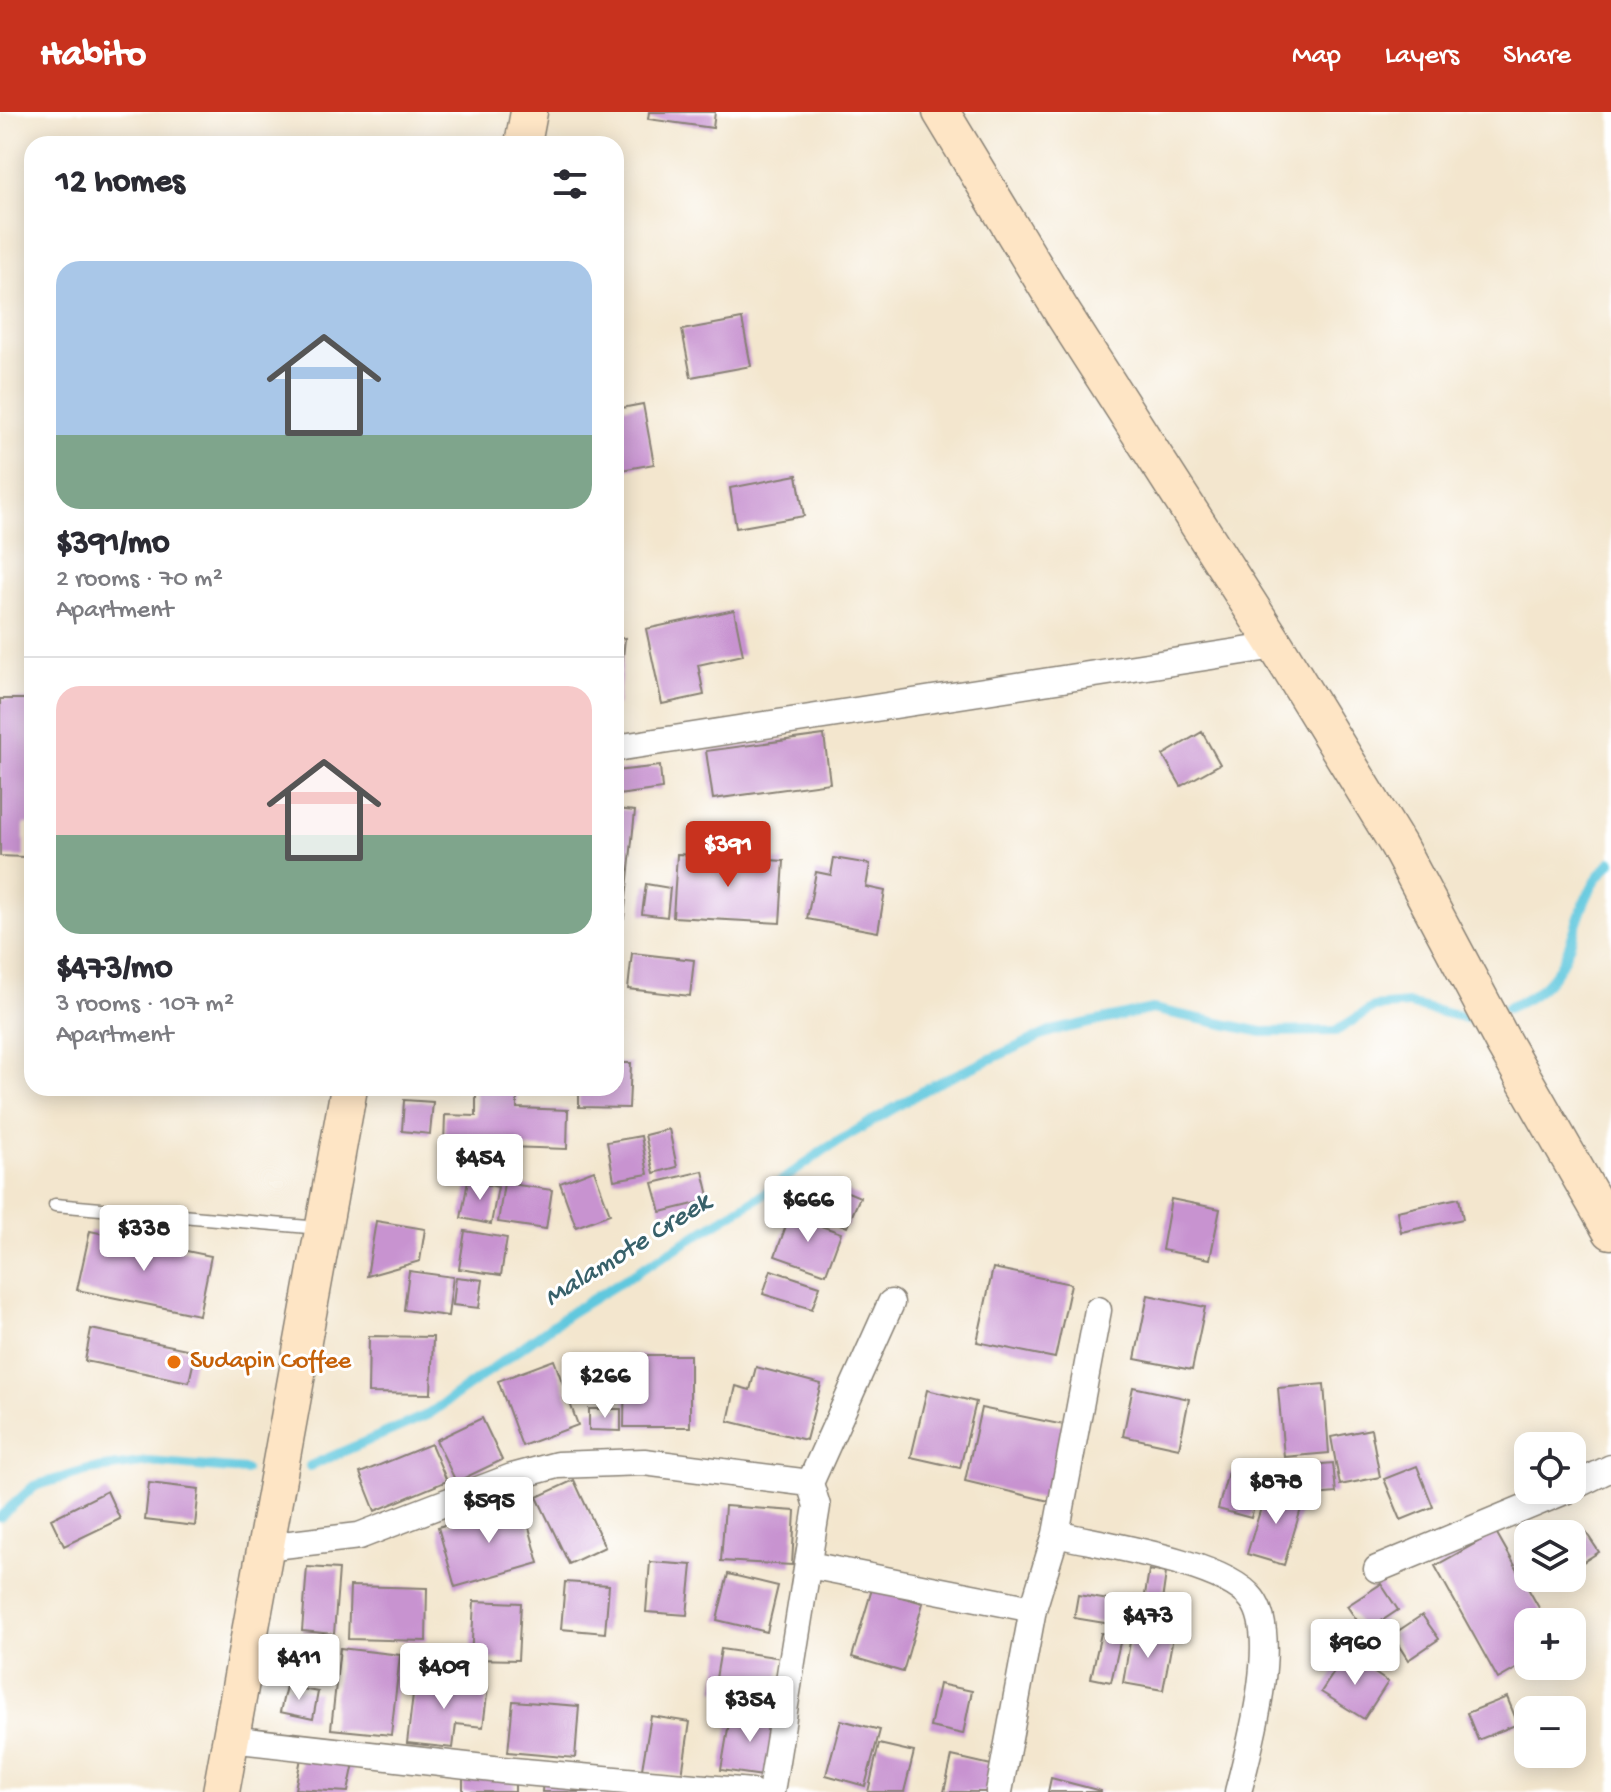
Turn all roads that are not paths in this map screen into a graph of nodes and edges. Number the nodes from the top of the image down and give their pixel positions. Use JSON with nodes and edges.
{"nodes":[{"id":1,"x":529,"y":112,"type":"edge"},
{"id":2,"x":941,"y":112,"type":"edge"},
{"id":3,"x":524,"y":136,"type":"edge"},
{"id":4,"x":1276,"y":646,"type":"junction"},
{"id":5,"x":624,"y":747,"type":"edge"},
{"id":6,"x":348,"y":1096,"type":"edge"},
{"id":7,"x":55,"y":1205,"type":"dead end"},
{"id":8,"x":324,"y":1228,"type":"junction"},
{"id":9,"x":1611,"y":1231,"type":"edge"},
{"id":10,"x":891,"y":1303,"type":"dead end"},
{"id":11,"x":1098,"y":1310,"type":"dead end"},
{"id":12,"x":1611,"y":1468,"type":"edge"},
{"id":13,"x":1586,"y":1481,"type":"edge"},
{"id":14,"x":810,"y":1483,"type":"junction"},
{"id":15,"x":1534,"y":1504,"type":"edge"},
{"id":16,"x":1056,"y":1534,"type":"junction"},
{"id":17,"x":265,"y":1547,"type":"junction"},
{"id":18,"x":809,"y":1565,"type":"junction"},
{"id":19,"x":1377,"y":1569,"type":"dead end"},
{"id":20,"x":1033,"y":1609,"type":"junction"},
{"id":21,"x":230,"y":1739,"type":"junction"},
{"id":22,"x":221,"y":1792,"type":"edge"},
{"id":23,"x":751,"y":1792,"type":"edge"},
{"id":24,"x":771,"y":1792,"type":"edge"},
{"id":25,"x":999,"y":1792,"type":"edge"},
{"id":26,"x":1238,"y":1792,"type":"edge"}],
"edges":[{"from":1,"to":3,"type":"street"},
{"from":2,"to":4,"type":"street"},
{"from":4,"to":5,"type":"street"},
{"from":4,"to":9,"type":"street"},
{"from":6,"to":8,"type":"street"},
{"from":7,"to":8,"type":"lane"},
{"from":8,"to":17,"type":"street"},
{"from":10,"to":14,"type":"street"},
{"from":11,"to":16,"type":"street"},
{"from":12,"to":13,"type":"street"},
{"from":14,"to":17,"type":"street"},
{"from":14,"to":18,"type":"street"},
{"from":15,"to":19,"type":"street"},
{"from":16,"to":20,"type":"street"},
{"from":16,"to":26,"type":"street"},
{"from":17,"to":21,"type":"street"},
{"from":18,"to":20,"type":"street"},
{"from":18,"to":24,"type":"street"},
{"from":20,"to":25,"type":"street"},
{"from":21,"to":22,"type":"street"},
{"from":21,"to":23,"type":"street"}]}
